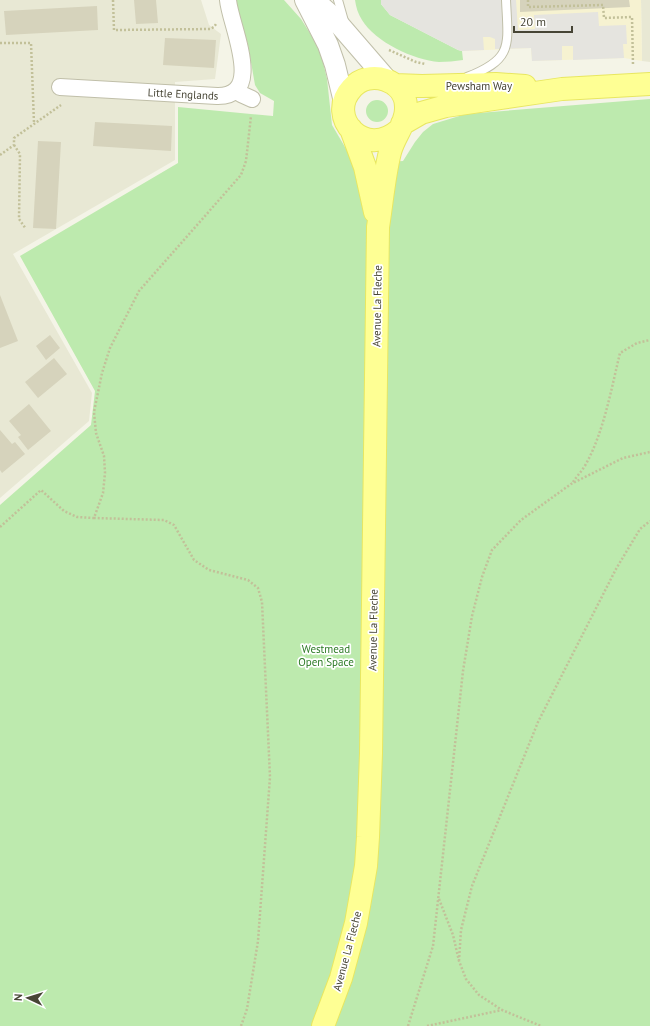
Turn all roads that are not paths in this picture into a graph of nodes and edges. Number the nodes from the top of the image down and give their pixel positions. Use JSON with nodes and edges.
{"nodes":[{"id":1,"x":228,"y":0,"type":"edge"},
{"id":2,"x":305,"y":0,"type":"edge"},
{"id":3,"x":314,"y":0,"type":"edge"},
{"id":4,"x":338,"y":0,"type":"edge"},
{"id":5,"x":506,"y":0,"type":"edge"},
{"id":6,"x":347,"y":34,"type":"junction"},
{"id":7,"x":392,"y":83,"type":"junction"},
{"id":8,"x":71,"y":84,"type":"road end"},
{"id":9,"x":650,"y":84,"type":"edge"},
{"id":10,"x":445,"y":85,"type":"junction"},
{"id":11,"x":237,"y":89,"type":"junction"},
{"id":12,"x":562,"y":89,"type":"junction"},
{"id":13,"x":252,"y":99,"type":"road end"},
{"id":14,"x":344,"y":102,"type":"junction"},
{"id":15,"x":401,"y":127,"type":"junction"},
{"id":16,"x":351,"y":129,"type":"junction"},
{"id":17,"x":378,"y":227,"type":"junction"},
{"id":18,"x":323,"y":1026,"type":"edge"}],
"edges":[{"from":1,"to":11,"type":"street"},
{"from":2,"to":14,"type":"street","name":"Avenue La Fleche"},
{"from":3,"to":6,"type":"street","name":"Avenue La Fleche"},
{"from":4,"to":6,"type":"lane"},
{"from":5,"to":10,"type":"lane"},
{"from":6,"to":7,"type":"street","name":"Avenue La Fleche"},
{"from":7,"to":10,"type":"main road","name":"Pewsham Way"},
{"from":7,"to":14,"type":"main road"},
{"from":7,"to":15,"type":"main road","name":"Avenue La Fleche"},
{"from":8,"to":11,"type":"street","name":"Little Englands"},
{"from":9,"to":12,"type":"main road","name":"Pewsham Way"},
{"from":10,"to":12,"type":"main road","name":"Pewsham Way"},
{"from":11,"to":13,"type":"street"},
{"from":12,"to":15,"type":"main road","name":"Pewsham Way"},
{"from":14,"to":16,"type":"main road","name":"Avenue La Fleche"},
{"from":15,"to":16,"type":"main road"},
{"from":15,"to":17,"type":"main road","name":"Avenue La Fleche"},
{"from":16,"to":17,"type":"main road","name":"Avenue La Fleche"},
{"from":17,"to":18,"type":"main road","name":"Avenue La Fleche"}]}
